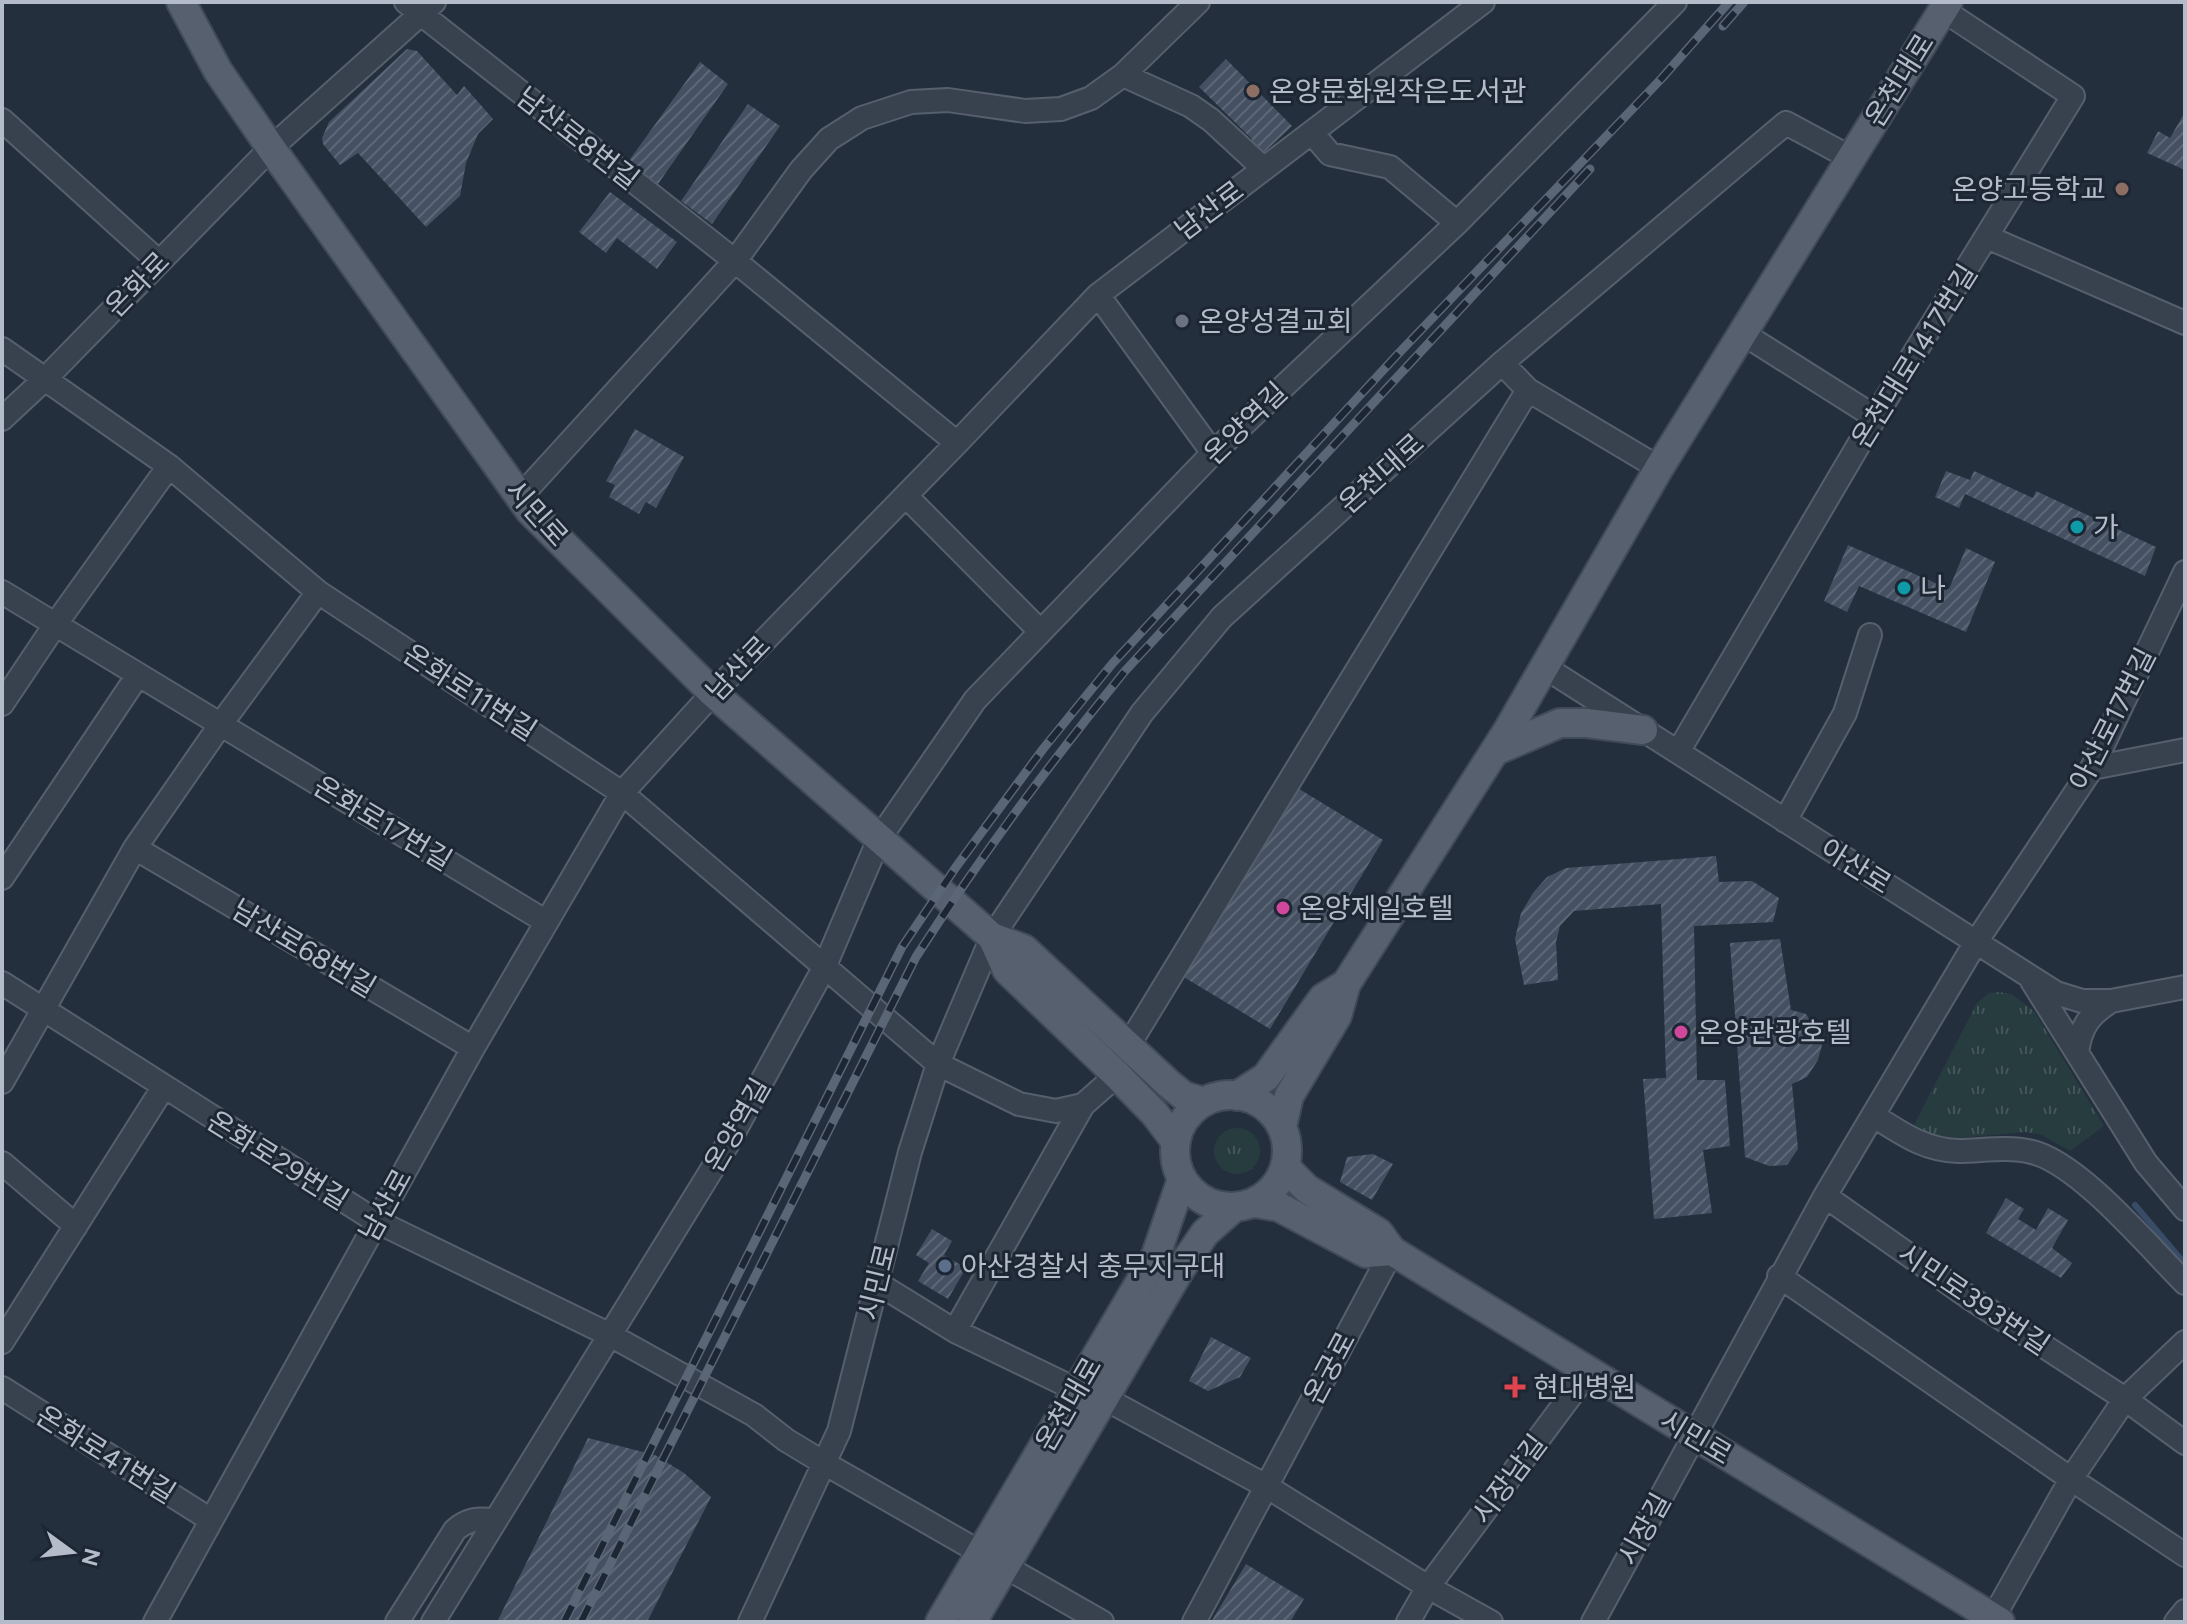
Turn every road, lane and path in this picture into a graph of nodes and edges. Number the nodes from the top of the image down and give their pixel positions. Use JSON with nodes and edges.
{"nodes":[{"id":1,"x":181,"y":2,"type":"edge"},
{"id":2,"x":1198,"y":2,"type":"edge"},
{"id":3,"x":1483,"y":2,"type":"edge"},
{"id":4,"x":1675,"y":2,"type":"edge"},
{"id":5,"x":1946,"y":6,"type":"edge"},
{"id":6,"x":420,"y":7,"type":"edge"},
{"id":7,"x":1123,"y":75,"type":"junction"},
{"id":8,"x":2,"y":120,"type":"edge"},
{"id":9,"x":1312,"y":133,"type":"junction"},
{"id":10,"x":271,"y":148,"type":"junction"},
{"id":11,"x":1851,"y":158,"type":"junction"},
{"id":12,"x":1264,"y":169,"type":"junction"},
{"id":13,"x":1457,"y":223,"type":"junction"},
{"id":14,"x":1987,"y":237,"type":"junction"},
{"id":15,"x":735,"y":261,"type":"junction"},
{"id":16,"x":159,"y":262,"type":"junction"},
{"id":17,"x":1098,"y":295,"type":"junction"},
{"id":18,"x":2185,"y":323,"type":"edge"},
{"id":19,"x":1742,"y":333,"type":"junction"},
{"id":20,"x":2,"y":349,"type":"edge"},
{"id":21,"x":1502,"y":363,"type":"junction"},
{"id":22,"x":46,"y":378,"type":"junction"},
{"id":23,"x":1528,"y":390,"type":"junction"},
{"id":24,"x":1875,"y":417,"type":"junction"},
{"id":25,"x":2,"y":419,"type":"edge"},
{"id":26,"x":957,"y":443,"type":"junction"},
{"id":27,"x":1213,"y":453,"type":"junction"},
{"id":28,"x":169,"y":466,"type":"junction"},
{"id":29,"x":1659,"y":468,"type":"junction"},
{"id":30,"x":906,"y":496,"type":"junction"},
{"id":31,"x":519,"y":498,"type":"junction"},
{"id":32,"x":2185,"y":572,"type":"edge"},
{"id":33,"x":2,"y":592,"type":"edge"},
{"id":34,"x":318,"y":592,"type":"junction"},
{"id":35,"x":55,"y":625,"type":"junction"},
{"id":36,"x":1040,"y":631,"type":"junction"},
{"id":37,"x":1870,"y":635,"type":"dead end"},
{"id":38,"x":1546,"y":668,"type":"junction"},
{"id":39,"x":138,"y":675,"type":"junction"},
{"id":40,"x":713,"y":693,"type":"junction"},
{"id":41,"x":2,"y":704,"type":"edge"},
{"id":42,"x":221,"y":724,"type":"junction"},
{"id":43,"x":1643,"y":730,"type":"junction"},
{"id":44,"x":2185,"y":750,"type":"edge"},
{"id":45,"x":1494,"y":752,"type":"junction"},
{"id":46,"x":1678,"y":752,"type":"junction"},
{"id":47,"x":2092,"y":768,"type":"junction"},
{"id":48,"x":622,"y":793,"type":"junction"},
{"id":49,"x":1785,"y":821,"type":"junction"},
{"id":50,"x":879,"y":839,"type":"junction"},
{"id":51,"x":135,"y":848,"type":"junction"},
{"id":52,"x":2,"y":878,"type":"edge"},
{"id":53,"x":545,"y":921,"type":"junction"},
{"id":54,"x":992,"y":937,"type":"junction"},
{"id":55,"x":1976,"y":942,"type":"junction"},
{"id":56,"x":824,"y":968,"type":"junction"},
{"id":57,"x":2029,"y":976,"type":"junction"},
{"id":58,"x":2,"y":983,"type":"edge"},
{"id":59,"x":1346,"y":984,"type":"junction"},
{"id":60,"x":2185,"y":987,"type":"edge"},
{"id":61,"x":2111,"y":1001,"type":"junction"},
{"id":62,"x":44,"y":1010,"type":"junction"},
{"id":63,"x":1128,"y":1046,"type":"junction"},
{"id":64,"x":473,"y":1048,"type":"junction"},
{"id":65,"x":2077,"y":1052,"type":"junction"},
{"id":66,"x":938,"y":1064,"type":"junction"},
{"id":67,"x":1117,"y":1075,"type":"junction"},
{"id":68,"x":2,"y":1082,"type":"edge"},
{"id":69,"x":163,"y":1088,"type":"junction"},
{"id":70,"x":1237,"y":1096,"type":"junction"},
{"id":71,"x":1204,"y":1102,"type":"junction"},
{"id":72,"x":1083,"y":1105,"type":"junction"},
{"id":73,"x":1874,"y":1116,"type":"junction"},
{"id":74,"x":1282,"y":1127,"type":"junction"},
{"id":75,"x":1176,"y":1142,"type":"junction"},
{"id":76,"x":2,"y":1163,"type":"edge"},
{"id":77,"x":1285,"y":1167,"type":"junction"},
{"id":78,"x":1182,"y":1179,"type":"junction"},
{"id":79,"x":1825,"y":1196,"type":"junction"},
{"id":80,"x":1243,"y":1206,"type":"junction"},
{"id":81,"x":2185,"y":1209,"type":"edge"},
{"id":82,"x":376,"y":1221,"type":"junction"},
{"id":83,"x":76,"y":1226,"type":"junction"},
{"id":84,"x":1392,"y":1251,"type":"junction"},
{"id":85,"x":1779,"y":1276,"type":"junction"},
{"id":86,"x":877,"y":1283,"type":"junction"},
{"id":87,"x":2185,"y":1283,"type":"edge"},
{"id":88,"x":955,"y":1331,"type":"junction"},
{"id":89,"x":610,"y":1335,"type":"junction"},
{"id":90,"x":2,"y":1342,"type":"edge"},
{"id":91,"x":2185,"y":1342,"type":"edge"},
{"id":92,"x":1589,"y":1371,"type":"junction"},
{"id":93,"x":2,"y":1388,"type":"edge"},
{"id":94,"x":1077,"y":1390,"type":"junction"},
{"id":95,"x":1104,"y":1398,"type":"junction"},
{"id":96,"x":2125,"y":1399,"type":"junction"},
{"id":97,"x":1695,"y":1436,"type":"junction"},
{"id":98,"x":2185,"y":1443,"type":"edge"},
{"id":99,"x":824,"y":1463,"type":"junction"},
{"id":100,"x":2071,"y":1479,"type":"junction"},
{"id":101,"x":1266,"y":1486,"type":"junction"},
{"id":102,"x":211,"y":1520,"type":"junction"},
{"id":103,"x":495,"y":1520,"type":"junction"},
{"id":104,"x":2185,"y":1555,"type":"edge"},
{"id":105,"x":993,"y":1559,"type":"junction"},
{"id":106,"x":1428,"y":1587,"type":"junction"},
{"id":107,"x":2185,"y":1611,"type":"edge"},
{"id":108,"x":1997,"y":1620,"type":"edge"},
{"id":109,"x":155,"y":1622,"type":"edge"},
{"id":110,"x":397,"y":1622,"type":"edge"},
{"id":111,"x":433,"y":1622,"type":"edge"},
{"id":112,"x":750,"y":1622,"type":"edge"},
{"id":113,"x":940,"y":1622,"type":"edge"},
{"id":114,"x":972,"y":1622,"type":"edge"},
{"id":115,"x":1102,"y":1622,"type":"edge"},
{"id":116,"x":1194,"y":1622,"type":"edge"},
{"id":117,"x":1408,"y":1622,"type":"edge"},
{"id":118,"x":1491,"y":1622,"type":"edge"},
{"id":119,"x":1593,"y":1622,"type":"edge"},
{"id":120,"x":2176,"y":1622,"type":"edge"}],
"edges":[{"from":1,"to":10,"type":"main road","name":"시민로"},
{"from":2,"to":7,"type":"street"},
{"from":3,"to":9,"type":"street","name":"남산로"},
{"from":4,"to":13,"type":"street","name":"온양역길"},
{"from":5,"to":11,"type":"main road","name":"온천대로"},
{"from":5,"to":14,"type":"street","name":"온천대로1417번길"},
{"from":6,"to":10,"type":"street","name":"온화로"},
{"from":6,"to":15,"type":"street","name":"남산로8번길"},
{"from":7,"to":12,"type":"street"},
{"from":7,"to":15,"type":"street"},
{"from":8,"to":16,"type":"street"},
{"from":9,"to":12,"type":"street","name":"남산로"},
{"from":9,"to":13,"type":"street"},
{"from":10,"to":16,"type":"street","name":"온화로"},
{"from":10,"to":31,"type":"main road","name":"시민로"},
{"from":11,"to":19,"type":"main road","name":"온천대로"},
{"from":11,"to":21,"type":"street","name":"온천대로"},
{"from":12,"to":17,"type":"street","name":"남산로"},
{"from":13,"to":27,"type":"street","name":"온양역길"},
{"from":14,"to":18,"type":"street"},
{"from":14,"to":24,"type":"street","name":"온천대로1417번길"},
{"from":15,"to":26,"type":"street"},
{"from":15,"to":31,"type":"street"},
{"from":16,"to":22,"type":"street","name":"온화로"},
{"from":17,"to":26,"type":"street","name":"남산로"},
{"from":17,"to":27,"type":"street"},
{"from":19,"to":24,"type":"street"},
{"from":19,"to":29,"type":"main road","name":"온천대로"},
{"from":20,"to":22,"type":"street","name":"온화로11번길"},
{"from":21,"to":23,"type":"street"},
{"from":21,"to":54,"type":"street","name":"온천대로"},
{"from":22,"to":25,"type":"street","name":"온화로"},
{"from":22,"to":28,"type":"street","name":"온화로11번길"},
{"from":23,"to":29,"type":"street"},
{"from":23,"to":63,"type":"street"},
{"from":24,"to":46,"type":"street","name":"온천대로1417번길"},
{"from":26,"to":30,"type":"street","name":"남산로"},
{"from":27,"to":36,"type":"street","name":"온양역길"},
{"from":28,"to":34,"type":"street","name":"온화로11번길"},
{"from":28,"to":35,"type":"street"},
{"from":29,"to":38,"type":"main road","name":"온천대로"},
{"from":30,"to":36,"type":"street"},
{"from":30,"to":40,"type":"street","name":"남산로"},
{"from":31,"to":40,"type":"main road","name":"시민로"},
{"from":32,"to":47,"type":"street","name":"아산로17번길"},
{"from":33,"to":35,"type":"street","name":"온화로17번길"},
{"from":34,"to":42,"type":"street"},
{"from":34,"to":48,"type":"street","name":"온화로11번길"},
{"from":35,"to":39,"type":"street","name":"온화로17번길"},
{"from":35,"to":41,"type":"street"},
{"from":36,"to":50,"type":"street","name":"온양역길"},
{"from":37,"to":49,"type":"street"},
{"from":38,"to":43,"type":"street","name":"아산로"},
{"from":38,"to":45,"type":"main road","name":"온천대로"},
{"from":39,"to":42,"type":"street","name":"온화로17번길"},
{"from":39,"to":52,"type":"street"},
{"from":40,"to":48,"type":"street","name":"남산로"},
{"from":40,"to":50,"type":"main road","name":"시민로"},
{"from":42,"to":51,"type":"street"},
{"from":42,"to":53,"type":"street","name":"온화로17번길"},
{"from":43,"to":45,"type":"main road"},
{"from":43,"to":46,"type":"street","name":"아산로"},
{"from":44,"to":47,"type":"street"},
{"from":45,"to":59,"type":"main road","name":"온천대로"},
{"from":46,"to":49,"type":"street","name":"아산로"},
{"from":47,"to":55,"type":"street","name":"아산로17번길"},
{"from":48,"to":53,"type":"street","name":"남산로"},
{"from":48,"to":56,"type":"street"},
{"from":49,"to":55,"type":"street","name":"아산로"},
{"from":50,"to":54,"type":"main road","name":"시민로"},
{"from":50,"to":56,"type":"street","name":"온양역길"},
{"from":51,"to":62,"type":"street"},
{"from":51,"to":64,"type":"street","name":"남산로68번길"},
{"from":53,"to":64,"type":"street","name":"남산로"},
{"from":54,"to":63,"type":"main road","name":"시민로"},
{"from":54,"to":66,"type":"street","name":"시민로"},
{"from":54,"to":67,"type":"main road","name":"시민로"},
{"from":55,"to":57,"type":"street","name":"아산로"},
{"from":55,"to":73,"type":"street"},
{"from":56,"to":66,"type":"street"},
{"from":56,"to":89,"type":"street","name":"온양역길"},
{"from":57,"to":61,"type":"street","name":"아산로"},
{"from":57,"to":65,"type":"street"},
{"from":58,"to":62,"type":"street","name":"온화로29번길"},
{"from":59,"to":70,"type":"main road","name":"온천대로"},
{"from":59,"to":74,"type":"main road","name":"온천대로"},
{"from":60,"to":61,"type":"street","name":"아산로"},
{"from":61,"to":65,"type":"street"},
{"from":62,"to":68,"type":"street"},
{"from":62,"to":69,"type":"street","name":"온화로29번길"},
{"from":63,"to":71,"type":"main road","name":"시민로"},
{"from":64,"to":82,"type":"street","name":"남산로"},
{"from":65,"to":81,"type":"street"},
{"from":66,"to":72,"type":"street"},
{"from":66,"to":86,"type":"street","name":"시민로"},
{"from":67,"to":72,"type":"street"},
{"from":67,"to":75,"type":"main road","name":"시민로"},
{"from":69,"to":82,"type":"street","name":"온화로29번길"},
{"from":69,"to":83,"type":"street"},
{"from":70,"to":71,"type":"main road"},
{"from":70,"to":74,"type":"main road"},
{"from":71,"to":75,"type":"main road"},
{"from":72,"to":88,"type":"street"},
{"from":73,"to":79,"type":"street"},
{"from":73,"to":87,"type":"street"},
{"from":74,"to":77,"type":"main road"},
{"from":75,"to":78,"type":"main road"},
{"from":76,"to":83,"type":"street"},
{"from":77,"to":80,"type":"main road"},
{"from":77,"to":84,"type":"main road","name":"시민로"},
{"from":78,"to":80,"type":"main road"},
{"from":78,"to":94,"type":"main road","name":"온천대로"},
{"from":79,"to":85,"type":"street"},
{"from":79,"to":96,"type":"street","name":"시민로393번길"},
{"from":80,"to":84,"type":"main road","name":"시민로"},
{"from":80,"to":95,"type":"main road","name":"온천대로"},
{"from":82,"to":89,"type":"street","name":"온화로29번길"},
{"from":82,"to":102,"type":"street","name":"남산로"},
{"from":83,"to":90,"type":"street"},
{"from":84,"to":92,"type":"main road","name":"시민로"},
{"from":84,"to":101,"type":"street","name":"온궁로"},
{"from":85,"to":97,"type":"street"},
{"from":85,"to":100,"type":"street"},
{"from":86,"to":88,"type":"street"},
{"from":86,"to":99,"type":"street","name":"시민로"},
{"from":88,"to":94,"type":"street"},
{"from":89,"to":99,"type":"street","name":"온화로29번길"},
{"from":89,"to":103,"type":"street","name":"온양역길"},
{"from":91,"to":96,"type":"street"},
{"from":92,"to":97,"type":"main road","name":"시민로"},
{"from":92,"to":106,"type":"street","name":"시장남길"},
{"from":93,"to":102,"type":"street","name":"온화로41번길"},
{"from":94,"to":105,"type":"main road","name":"온천대로"},
{"from":95,"to":101,"type":"street","name":"온천대로"},
{"from":95,"to":105,"type":"main road","name":"온천대로"},
{"from":96,"to":98,"type":"street","name":"시민로393번길"},
{"from":96,"to":100,"type":"street"},
{"from":97,"to":108,"type":"main road","name":"시민로"},
{"from":97,"to":119,"type":"street","name":"시장길"},
{"from":99,"to":105,"type":"street","name":"온화로29번길"},
{"from":99,"to":112,"type":"street","name":"시민로"},
{"from":100,"to":104,"type":"street"},
{"from":100,"to":108,"type":"street"},
{"from":101,"to":106,"type":"street"},
{"from":101,"to":116,"type":"street","name":"온궁로"},
{"from":102,"to":109,"type":"street","name":"남산로"},
{"from":103,"to":110,"type":"street"},
{"from":103,"to":111,"type":"street","name":"온양역길"},
{"from":105,"to":113,"type":"main road","name":"온천대로"},
{"from":105,"to":114,"type":"main road","name":"온천대로"},
{"from":105,"to":115,"type":"street"},
{"from":106,"to":117,"type":"street","name":"시장남길"},
{"from":106,"to":118,"type":"street"},
{"from":107,"to":120,"type":"street"}]}
